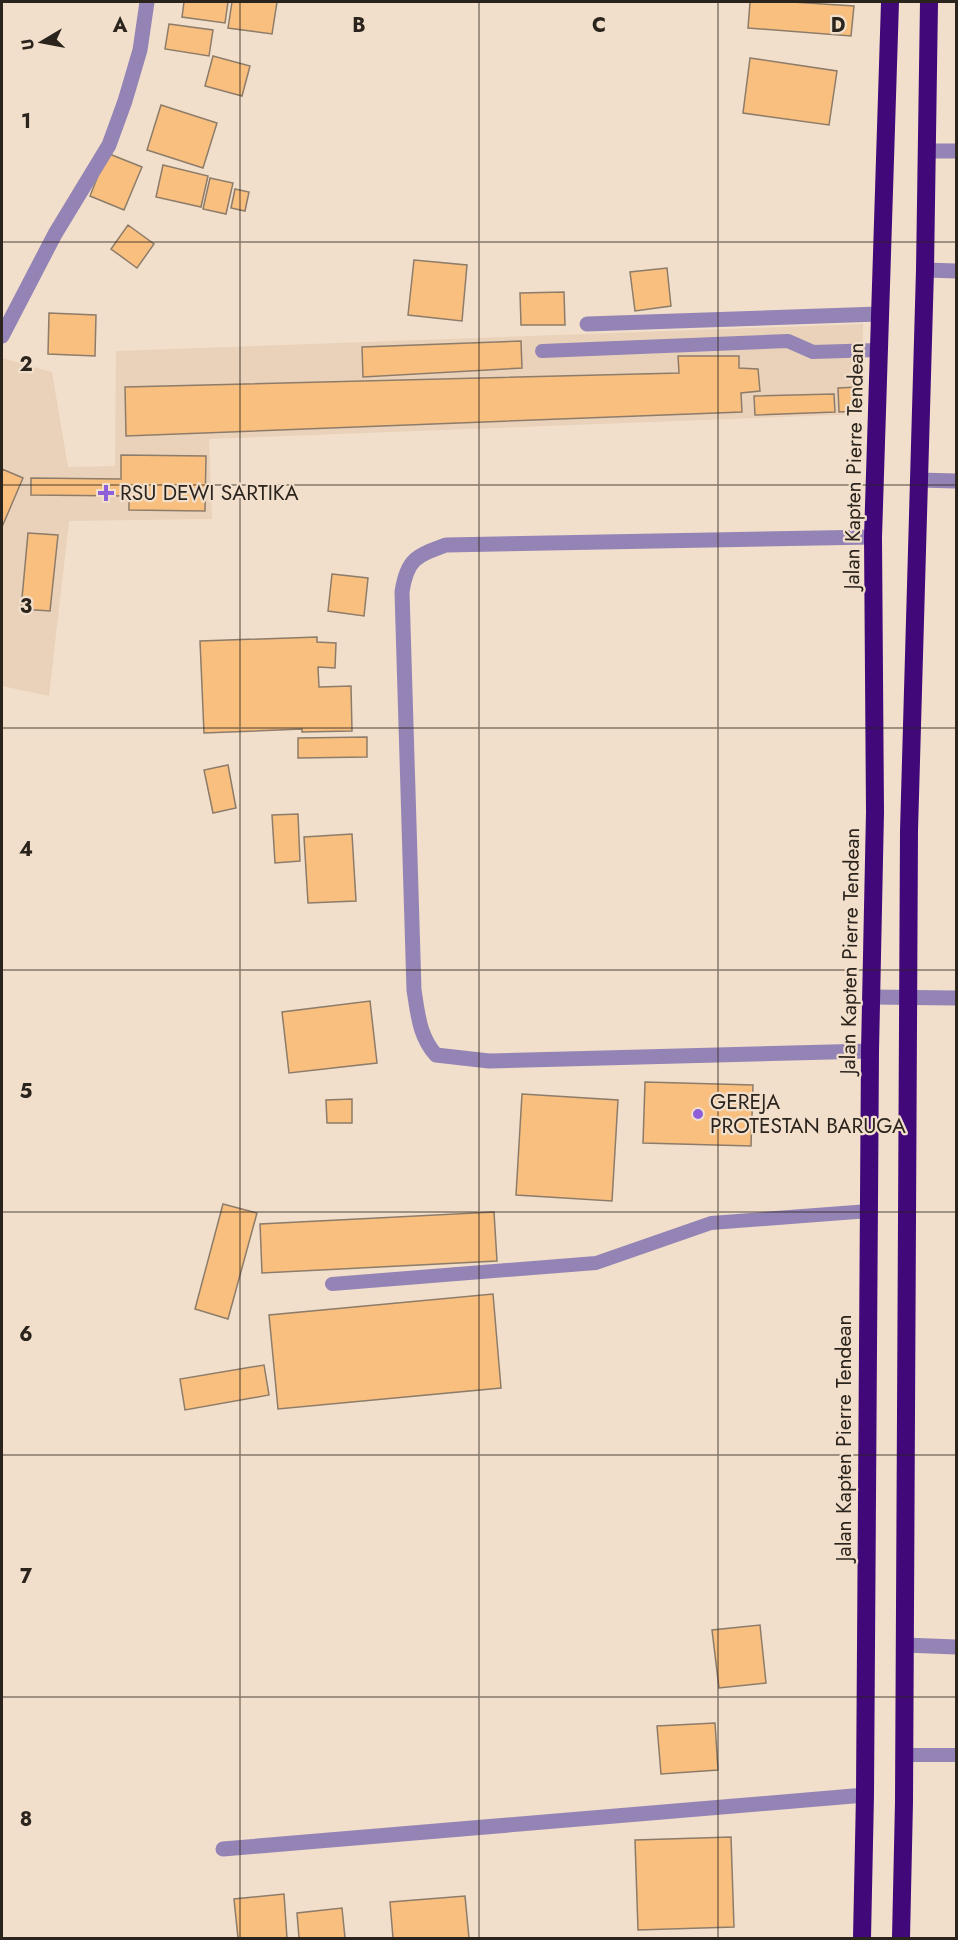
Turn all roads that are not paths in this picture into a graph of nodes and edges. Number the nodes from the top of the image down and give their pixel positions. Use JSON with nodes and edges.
{"nodes":[{"id":1,"x":147,"y":2,"type":"edge"},
{"id":2,"x":890,"y":2,"type":"edge"},
{"id":3,"x":929,"y":2,"type":"edge"},
{"id":4,"x":928,"y":151,"type":"junction"},
{"id":5,"x":957,"y":151,"type":"edge"},
{"id":6,"x":925,"y":270,"type":"junction"},
{"id":7,"x":957,"y":271,"type":"edge"},
{"id":8,"x":879,"y":314,"type":"junction"},
{"id":9,"x":587,"y":324,"type":"dead end"},
{"id":10,"x":2,"y":336,"type":"edge"},
{"id":11,"x":878,"y":350,"type":"junction"},
{"id":12,"x":542,"y":351,"type":"dead end"},
{"id":13,"x":918,"y":480,"type":"junction"},
{"id":14,"x":957,"y":481,"type":"edge"},
{"id":15,"x":873,"y":537,"type":"junction"},
{"id":16,"x":871,"y":997,"type":"junction"},
{"id":17,"x":907,"y":997,"type":"junction"},
{"id":18,"x":957,"y":998,"type":"edge"},
{"id":19,"x":870,"y":1052,"type":"junction"},
{"id":20,"x":869,"y":1211,"type":"junction"},
{"id":21,"x":332,"y":1284,"type":"dead end"},
{"id":22,"x":904,"y":1645,"type":"junction"},
{"id":23,"x":957,"y":1647,"type":"edge"},
{"id":24,"x":904,"y":1755,"type":"junction"},
{"id":25,"x":957,"y":1755,"type":"edge"},
{"id":26,"x":865,"y":1795,"type":"junction"},
{"id":27,"x":223,"y":1849,"type":"dead end"},
{"id":28,"x":862,"y":1938,"type":"edge"},
{"id":29,"x":901,"y":1938,"type":"edge"}],
"edges":[{"from":1,"to":10,"type":"street"},
{"from":2,"to":8,"type":"highway","name":"Jalan Kapten Pierre Tendean"},
{"from":3,"to":4,"type":"highway"},
{"from":4,"to":5,"type":"street"},
{"from":4,"to":6,"type":"highway"},
{"from":6,"to":7,"type":"street"},
{"from":6,"to":13,"type":"highway"},
{"from":8,"to":9,"type":"street"},
{"from":8,"to":11,"type":"highway","name":"Jalan Kapten Pierre Tendean"},
{"from":11,"to":12,"type":"lane"},
{"from":11,"to":15,"type":"highway","name":"Jalan Kapten Pierre Tendean"},
{"from":13,"to":14,"type":"street"},
{"from":13,"to":17,"type":"highway"},
{"from":15,"to":16,"type":"highway","name":"Jalan Kapten Pierre Tendean"},
{"from":15,"to":19,"type":"street"},
{"from":16,"to":17,"type":"street"},
{"from":16,"to":19,"type":"highway","name":"Jalan Kapten Pierre Tendean"},
{"from":17,"to":18,"type":"street"},
{"from":17,"to":22,"type":"highway"},
{"from":19,"to":20,"type":"highway","name":"Jalan Kapten Pierre Tendean"},
{"from":20,"to":21,"type":"lane"},
{"from":20,"to":26,"type":"highway","name":"Jalan Kapten Pierre Tendean"},
{"from":22,"to":23,"type":"street"},
{"from":22,"to":24,"type":"highway"},
{"from":24,"to":25,"type":"lane"},
{"from":24,"to":29,"type":"highway"},
{"from":26,"to":27,"type":"street"},
{"from":26,"to":28,"type":"highway","name":"Jalan Kapten Pierre Tendean"}]}
